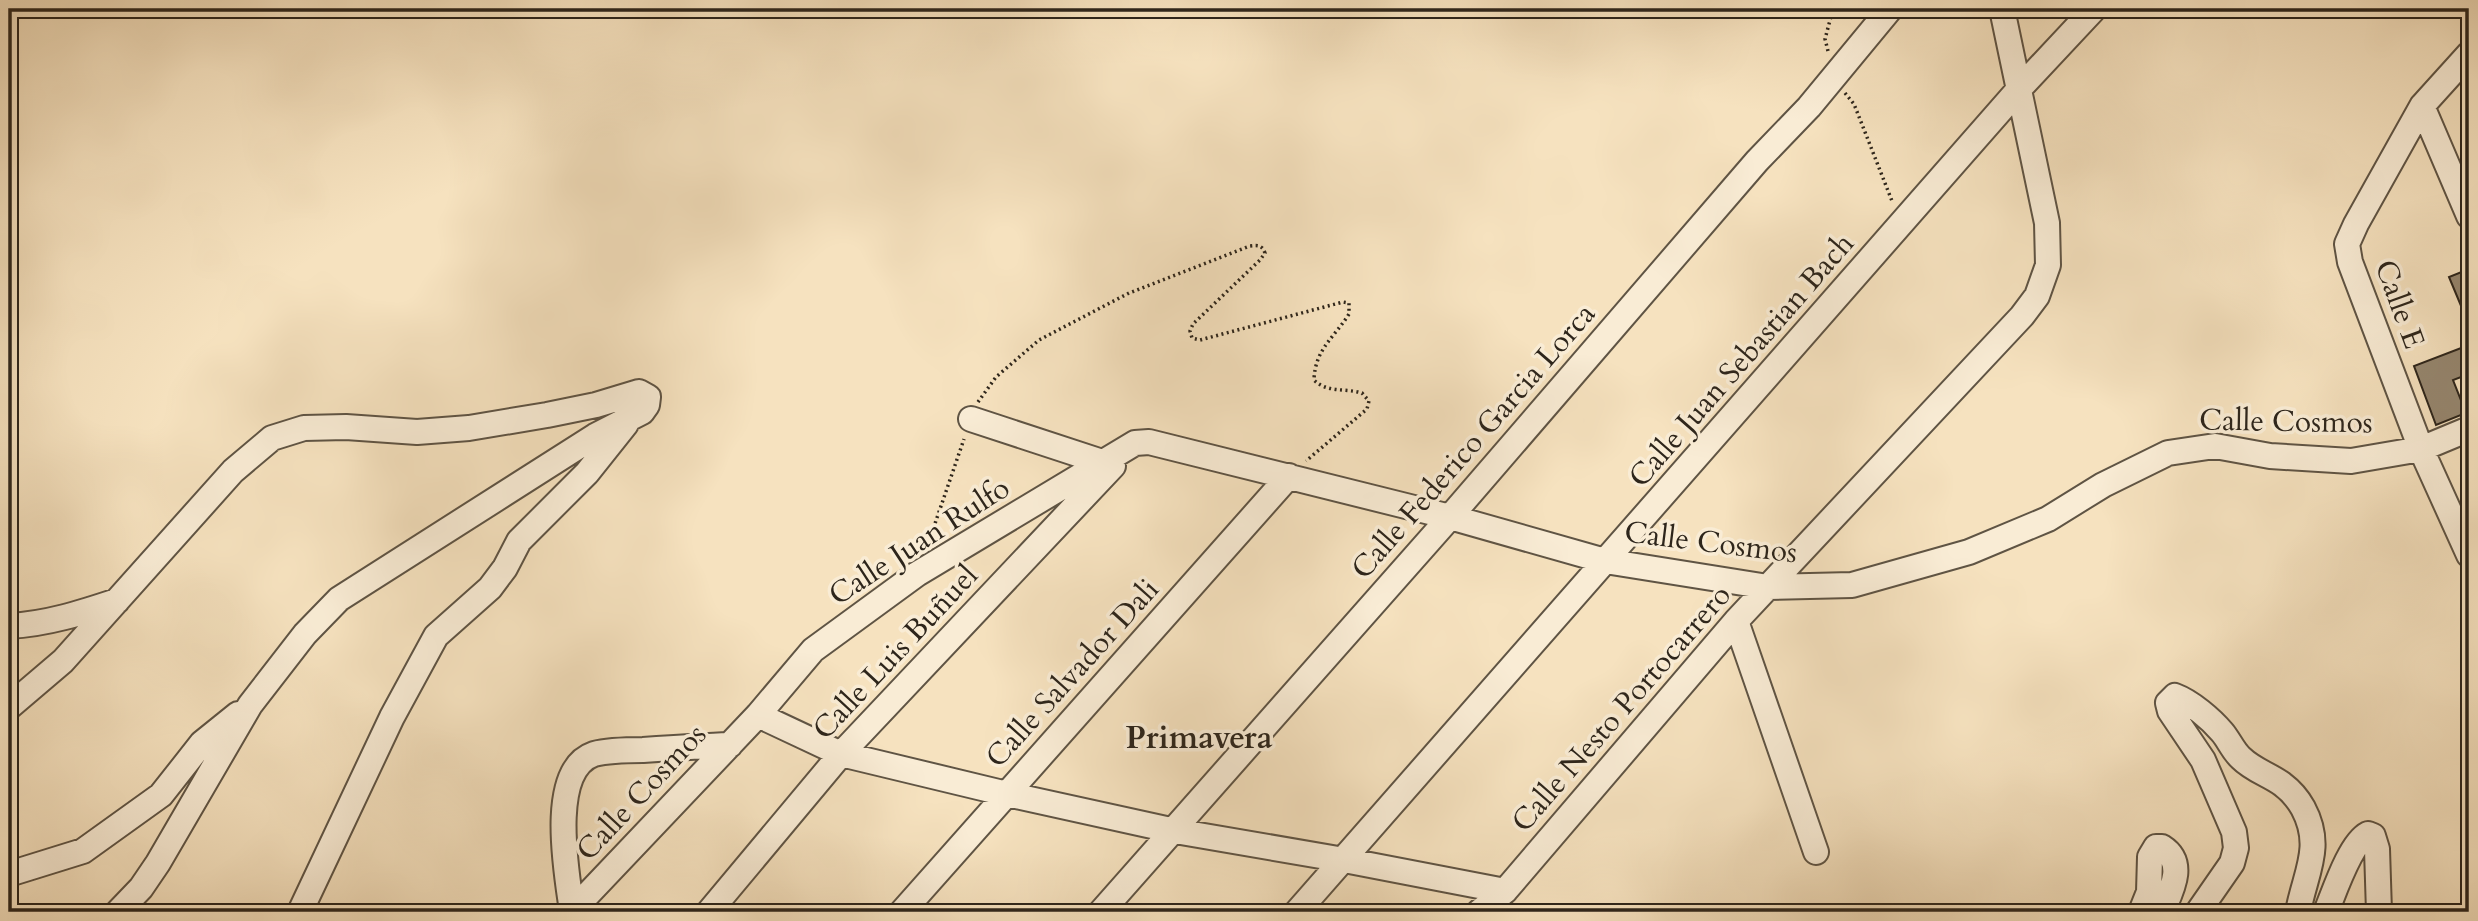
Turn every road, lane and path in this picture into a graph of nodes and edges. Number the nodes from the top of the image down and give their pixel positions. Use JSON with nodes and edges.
{"nodes":[{"id":1,"x":1833,"y":9,"type":"edge"},
{"id":2,"x":1890,"y":9,"type":"edge"},
{"id":3,"x":2002,"y":9,"type":"edge"},
{"id":4,"x":2094,"y":9,"type":"edge"},
{"id":5,"x":2469,"y":54,"type":"edge"},
{"id":6,"x":1833,"y":76,"type":"junction"},
{"id":7,"x":2020,"y":88,"type":"junction"},
{"id":8,"x":2423,"y":106,"type":"junction"},
{"id":9,"x":2469,"y":216,"type":"edge"},
{"id":10,"x":1902,"y":226,"type":"junction"},
{"id":11,"x":631,"y":418,"type":"junction"},
{"id":12,"x":971,"y":419,"type":"junction"},
{"id":13,"x":2469,"y":429,"type":"edge"},
{"id":14,"x":1135,"y":443,"type":"junction"},
{"id":15,"x":2421,"y":449,"type":"junction"},
{"id":16,"x":1102,"y":463,"type":"junction"},
{"id":17,"x":1289,"y":476,"type":"junction"},
{"id":18,"x":1450,"y":517,"type":"junction"},
{"id":19,"x":2469,"y":555,"type":"edge"},
{"id":20,"x":1605,"y":561,"type":"junction"},
{"id":21,"x":917,"y":574,"type":"junction"},
{"id":22,"x":1768,"y":587,"type":"junction"},
{"id":23,"x":117,"y":601,"type":"junction"},
{"id":24,"x":1736,"y":621,"type":"junction"},
{"id":25,"x":9,"y":626,"type":"edge"},
{"id":26,"x":250,"y":705,"type":"junction"},
{"id":27,"x":9,"y":707,"type":"edge"},
{"id":28,"x":758,"y":715,"type":"junction"},
{"id":29,"x":730,"y":745,"type":"junction"},
{"id":30,"x":841,"y":754,"type":"junction"},
{"id":31,"x":1007,"y":794,"type":"junction"},
{"id":32,"x":1175,"y":831,"type":"junction"},
{"id":33,"x":1816,"y":852,"type":"dead end"},
{"id":34,"x":1344,"y":860,"type":"junction"},
{"id":35,"x":9,"y":874,"type":"edge"},
{"id":36,"x":1505,"y":891,"type":"junction"},
{"id":37,"x":118,"y":912,"type":"edge"},
{"id":38,"x":300,"y":912,"type":"edge"},
{"id":39,"x":572,"y":912,"type":"edge"},
{"id":40,"x":709,"y":912,"type":"edge"},
{"id":41,"x":902,"y":912,"type":"edge"},
{"id":42,"x":1101,"y":912,"type":"edge"},
{"id":43,"x":1297,"y":912,"type":"edge"},
{"id":44,"x":1479,"y":912,"type":"edge"},
{"id":45,"x":2141,"y":912,"type":"edge"},
{"id":46,"x":2162,"y":912,"type":"edge"},
{"id":47,"x":2198,"y":912,"type":"edge"},
{"id":48,"x":2298,"y":912,"type":"edge"},
{"id":49,"x":2326,"y":912,"type":"edge"},
{"id":50,"x":2379,"y":912,"type":"edge"}],
"edges":[{"from":1,"to":6,"type":"path"},
{"from":2,"to":6,"type":"street","name":"Calle Federico Garcia Lorca"},
{"from":3,"to":7,"type":"street","name":"Calle Nesto Portocarrero"},
{"from":4,"to":7,"type":"street","name":"Calle Juan Sebastian Bach"},
{"from":5,"to":8,"type":"street","name":"Calle E"},
{"from":6,"to":10,"type":"path"},
{"from":6,"to":18,"type":"street","name":"Calle Federico Garcia Lorca"},
{"from":7,"to":10,"type":"street","name":"Calle Juan Sebastian Bach"},
{"from":7,"to":22,"type":"street","name":"Calle Nesto Portocarrero"},
{"from":8,"to":9,"type":"street"},
{"from":8,"to":15,"type":"street","name":"Calle E"},
{"from":10,"to":20,"type":"street","name":"Calle Juan Sebastian Bach"},
{"from":11,"to":23,"type":"street"},
{"from":11,"to":26,"type":"street"},
{"from":11,"to":38,"type":"street"},
{"from":12,"to":16,"type":"street"},
{"from":12,"to":17,"type":"path"},
{"from":12,"to":21,"type":"path"},
{"from":13,"to":15,"type":"street","name":"Calle Cosmos"},
{"from":14,"to":16,"type":"street","name":"Calle Juan Rulfo"},
{"from":14,"to":17,"type":"street","name":"Calle Cosmos"},
{"from":14,"to":30,"type":"street","name":"Calle Luis Buñuel"},
{"from":15,"to":19,"type":"street","name":"Calle E"},
{"from":15,"to":22,"type":"street","name":"Calle Cosmos"},
{"from":16,"to":21,"type":"street","name":"Calle Juan Rulfo"},
{"from":17,"to":18,"type":"street","name":"Calle Cosmos"},
{"from":17,"to":31,"type":"street","name":"Calle Salvador Dali"},
{"from":18,"to":20,"type":"street","name":"Calle Cosmos"},
{"from":18,"to":32,"type":"street","name":"Calle Federico Garcia Lorca"},
{"from":20,"to":22,"type":"street","name":"Calle Cosmos"},
{"from":20,"to":34,"type":"street","name":"Calle Juan Sebastian Bach"},
{"from":21,"to":28,"type":"street","name":"Calle Juan Rulfo"},
{"from":22,"to":24,"type":"street","name":"Calle Nesto Portocarrero"},
{"from":23,"to":25,"type":"street"},
{"from":23,"to":27,"type":"street"},
{"from":24,"to":33,"type":"street"},
{"from":24,"to":36,"type":"street","name":"Calle Nesto Portocarrero"},
{"from":26,"to":35,"type":"street"},
{"from":26,"to":37,"type":"street"},
{"from":28,"to":29,"type":"street","name":"Calle Cosmos"},
{"from":28,"to":30,"type":"street"},
{"from":29,"to":39,"type":"street","name":"Calle Cosmos"},
{"from":29,"to":39,"type":"street"},
{"from":30,"to":31,"type":"street"},
{"from":30,"to":40,"type":"street","name":"Calle Luis Buñuel"},
{"from":31,"to":32,"type":"street"},
{"from":31,"to":41,"type":"street","name":"Calle Salvador Dali"},
{"from":32,"to":34,"type":"street"},
{"from":32,"to":42,"type":"street","name":"Calle Federico Garcia Lorca"},
{"from":34,"to":36,"type":"street"},
{"from":34,"to":43,"type":"street","name":"Calle Juan Sebastian Bach"},
{"from":36,"to":44,"type":"street","name":"Calle Nesto Portocarrero"},
{"from":45,"to":46,"type":"street"},
{"from":47,"to":48,"type":"street"},
{"from":49,"to":50,"type":"street"}]}
